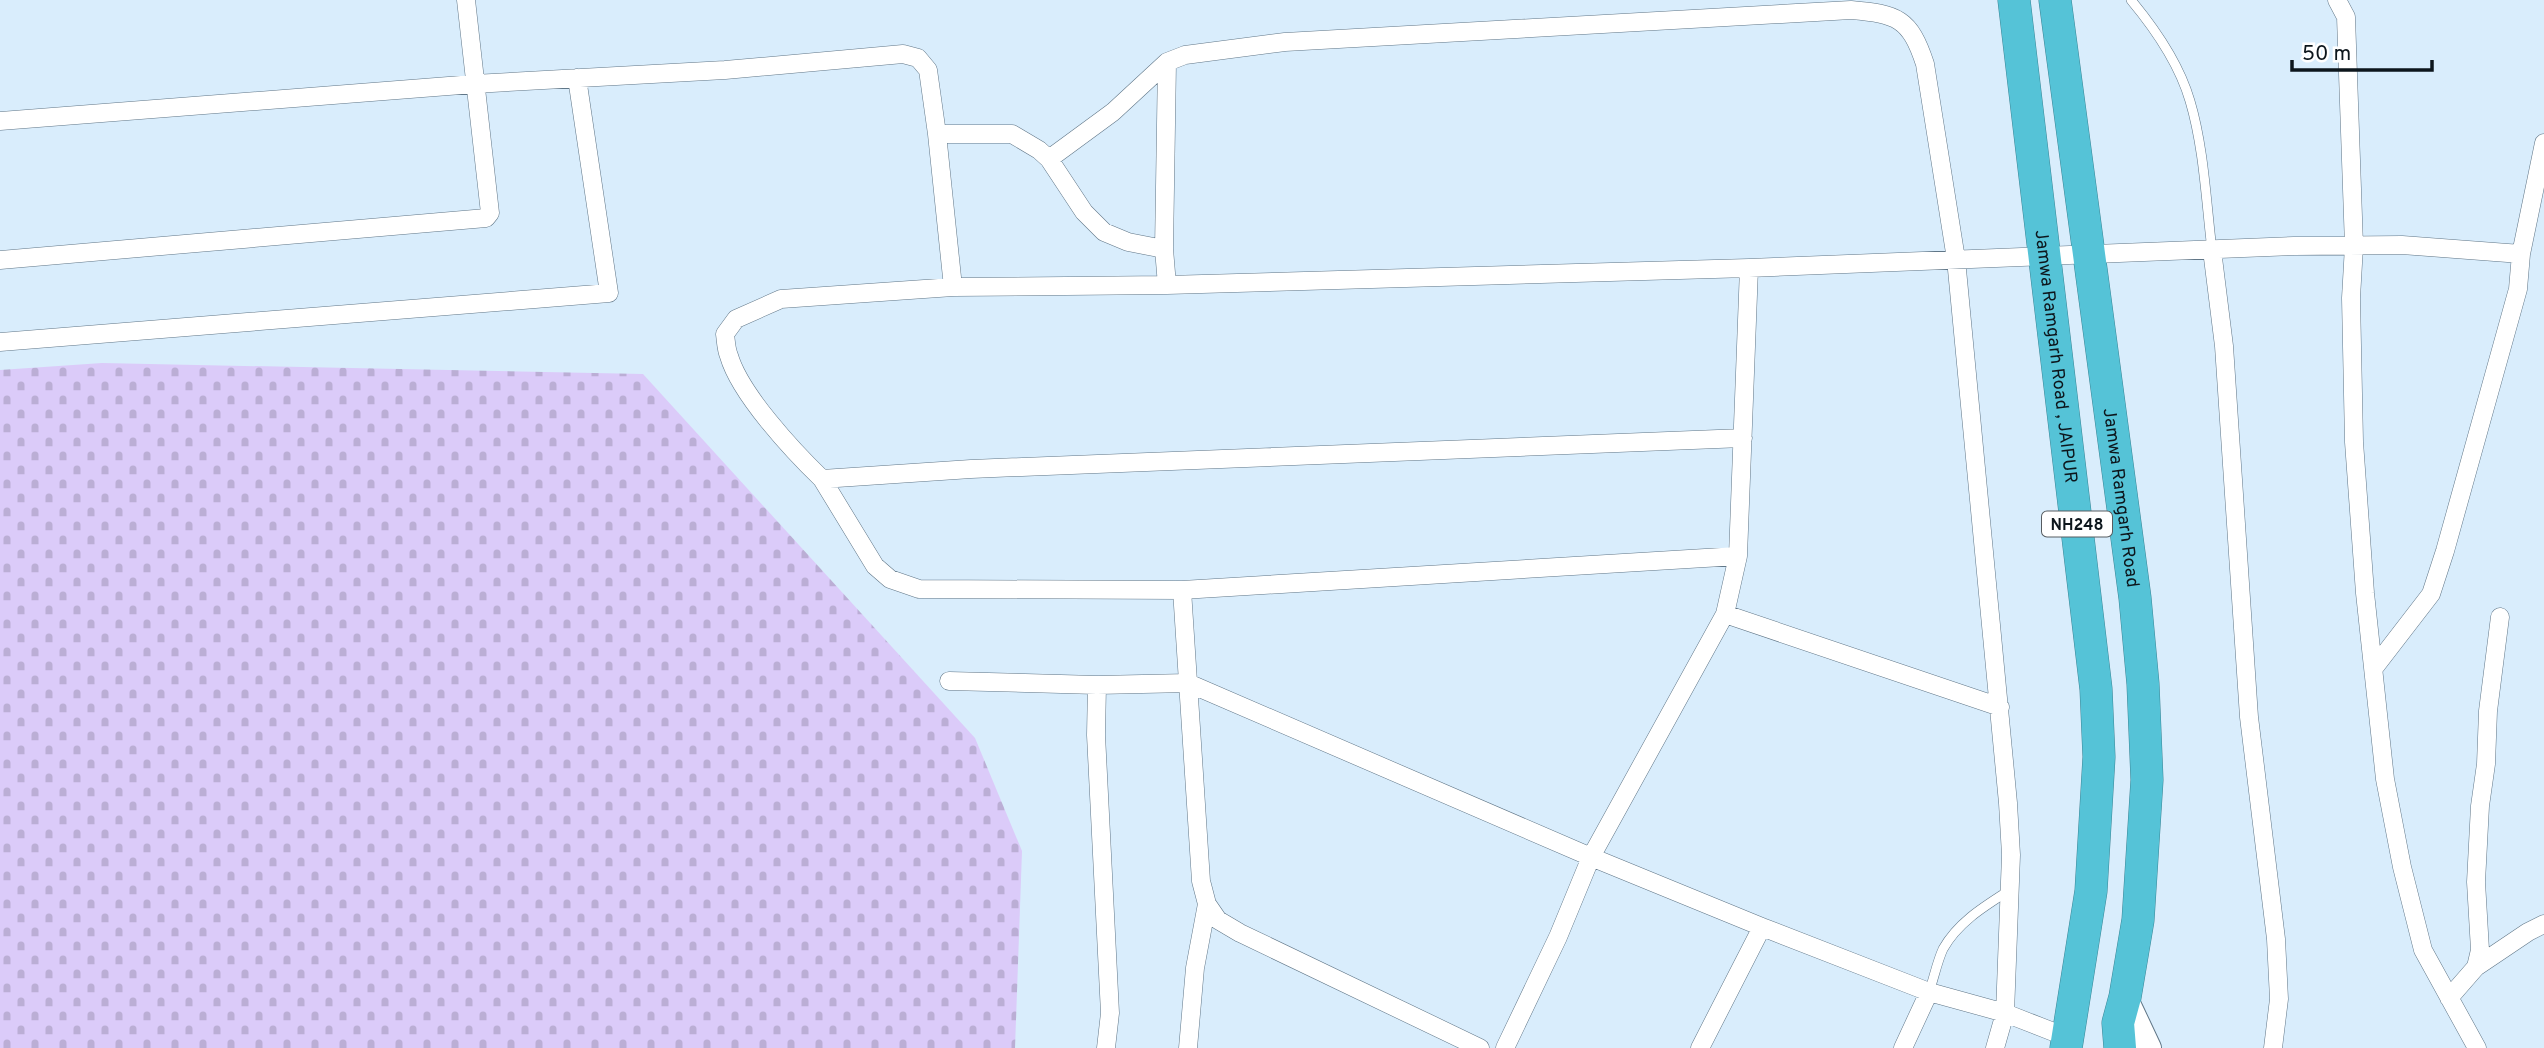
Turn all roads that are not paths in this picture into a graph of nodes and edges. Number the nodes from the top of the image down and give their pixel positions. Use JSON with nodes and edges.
{"nodes":[{"id":1,"x":466,"y":0,"type":"edge"},
{"id":2,"x":2014,"y":0,"type":"edge"},
{"id":3,"x":2055,"y":0,"type":"edge"},
{"id":4,"x":2131,"y":0,"type":"edge"},
{"id":5,"x":2337,"y":0,"type":"edge"},
{"id":6,"x":1167,"y":62,"type":"junction"},
{"id":7,"x":577,"y":78,"type":"junction"},
{"id":8,"x":474,"y":84,"type":"junction"},
{"id":9,"x":0,"y":121,"type":"edge"},
{"id":10,"x":937,"y":134,"type":"junction"},
{"id":11,"x":2544,"y":143,"type":"edge"},
{"id":12,"x":1049,"y":159,"type":"junction"},
{"id":13,"x":2354,"y":246,"type":"junction"},
{"id":14,"x":1164,"y":249,"type":"junction"},
{"id":15,"x":2212,"y":250,"type":"junction"},
{"id":16,"x":2090,"y":254,"type":"junction"},
{"id":17,"x":2521,"y":254,"type":"junction"},
{"id":18,"x":2045,"y":257,"type":"junction"},
{"id":19,"x":1956,"y":259,"type":"junction"},
{"id":20,"x":0,"y":260,"type":"edge"},
{"id":21,"x":1749,"y":268,"type":"junction"},
{"id":22,"x":1167,"y":285,"type":"junction"},
{"id":23,"x":953,"y":288,"type":"junction"},
{"id":24,"x":0,"y":342,"type":"edge"},
{"id":25,"x":1743,"y":438,"type":"junction"},
{"id":26,"x":822,"y":479,"type":"junction"},
{"id":27,"x":1738,"y":556,"type":"junction"},
{"id":28,"x":1182,"y":590,"type":"junction"},
{"id":29,"x":2135,"y":598,"type":"junction"},
{"id":30,"x":2087,"y":606,"type":"junction"},
{"id":31,"x":1725,"y":614,"type":"junction"},
{"id":32,"x":2500,"y":617,"type":"dead end"},
{"id":33,"x":2374,"y":668,"type":"junction"},
{"id":34,"x":949,"y":681,"type":"dead end"},
{"id":35,"x":1188,"y":683,"type":"junction"},
{"id":36,"x":1097,"y":685,"type":"junction"},
{"id":37,"x":2000,"y":707,"type":"junction"},
{"id":38,"x":1591,"y":857,"type":"junction"},
{"id":39,"x":2010,"y":890,"type":"junction"},
{"id":40,"x":1207,"y":904,"type":"junction"},
{"id":41,"x":2544,"y":925,"type":"edge"},
{"id":42,"x":1762,"y":927,"type":"junction"},
{"id":43,"x":2476,"y":967,"type":"junction"},
{"id":44,"x":1929,"y":992,"type":"junction"},
{"id":45,"x":2449,"y":998,"type":"junction"},
{"id":46,"x":2005,"y":1013,"type":"junction"},
{"id":47,"x":2121,"y":1023,"type":"edge"},
{"id":48,"x":2077,"y":1045,"type":"edge"},
{"id":49,"x":1105,"y":1048,"type":"edge"},
{"id":50,"x":1188,"y":1048,"type":"edge"},
{"id":51,"x":1480,"y":1048,"type":"edge"},
{"id":52,"x":1505,"y":1048,"type":"edge"},
{"id":53,"x":1700,"y":1048,"type":"edge"},
{"id":54,"x":1903,"y":1048,"type":"edge"},
{"id":55,"x":1995,"y":1048,"type":"edge"},
{"id":56,"x":2149,"y":1048,"type":"edge"},
{"id":57,"x":2273,"y":1048,"type":"edge"},
{"id":58,"x":2477,"y":1048,"type":"edge"}],
"edges":[{"from":1,"to":8,"type":"street"},
{"from":2,"to":18,"type":"highway","name":"Jamwa Ramgarh Road , JAIPUR","number":"NH248"},
{"from":3,"to":16,"type":"highway","name":"Jamwa Ramgarh Road","number":"NH248"},
{"from":4,"to":15,"type":"lane"},
{"from":5,"to":13,"type":"street"},
{"from":6,"to":12,"type":"street"},
{"from":6,"to":14,"type":"street"},
{"from":6,"to":19,"type":"street"},
{"from":7,"to":8,"type":"street"},
{"from":7,"to":10,"type":"street"},
{"from":7,"to":24,"type":"street"},
{"from":8,"to":9,"type":"street"},
{"from":8,"to":20,"type":"street"},
{"from":10,"to":12,"type":"street"},
{"from":10,"to":23,"type":"street"},
{"from":11,"to":17,"type":"street"},
{"from":12,"to":14,"type":"street"},
{"from":13,"to":15,"type":"street"},
{"from":13,"to":17,"type":"street"},
{"from":13,"to":33,"type":"street"},
{"from":14,"to":22,"type":"street"},
{"from":15,"to":16,"type":"street"},
{"from":15,"to":57,"type":"street"},
{"from":16,"to":18,"type":"street"},
{"from":16,"to":29,"type":"highway","name":"Jamwa Ramgarh Road","number":"NH248"},
{"from":17,"to":33,"type":"street"},
{"from":18,"to":19,"type":"street"},
{"from":18,"to":30,"type":"highway","name":"Jamwa Ramgarh Road , JAIPUR","number":"NH248"},
{"from":19,"to":21,"type":"street"},
{"from":19,"to":37,"type":"street"},
{"from":21,"to":22,"type":"street"},
{"from":21,"to":25,"type":"street"},
{"from":22,"to":23,"type":"street"},
{"from":23,"to":26,"type":"street"},
{"from":25,"to":26,"type":"street"},
{"from":25,"to":27,"type":"street"},
{"from":26,"to":28,"type":"street"},
{"from":27,"to":28,"type":"street"},
{"from":27,"to":31,"type":"street"},
{"from":28,"to":35,"type":"street"},
{"from":29,"to":30,"type":"highway"},
{"from":29,"to":47,"type":"highway","name":"Jamwa Ramgarh Road","number":"NH248"},
{"from":30,"to":48,"type":"highway","name":"Jamwa Ramgarh Road , JAIPUR","number":"NH248"},
{"from":31,"to":37,"type":"street"},
{"from":31,"to":38,"type":"street"},
{"from":32,"to":43,"type":"street"},
{"from":33,"to":45,"type":"street"},
{"from":34,"to":36,"type":"street"},
{"from":35,"to":36,"type":"street"},
{"from":35,"to":38,"type":"street"},
{"from":35,"to":40,"type":"street"},
{"from":36,"to":49,"type":"street"},
{"from":37,"to":39,"type":"street"},
{"from":38,"to":42,"type":"street"},
{"from":38,"to":52,"type":"street"},
{"from":39,"to":44,"type":"lane"},
{"from":39,"to":46,"type":"street"},
{"from":40,"to":50,"type":"street"},
{"from":40,"to":51,"type":"street"},
{"from":41,"to":43,"type":"street"},
{"from":42,"to":44,"type":"street"},
{"from":42,"to":53,"type":"street"},
{"from":43,"to":45,"type":"street"},
{"from":44,"to":46,"type":"street"},
{"from":44,"to":54,"type":"street"},
{"from":45,"to":58,"type":"street"},
{"from":46,"to":48,"type":"street"},
{"from":46,"to":55,"type":"street"},
{"from":47,"to":48,"type":"highway"},
{"from":47,"to":56,"type":"main road"}]}
